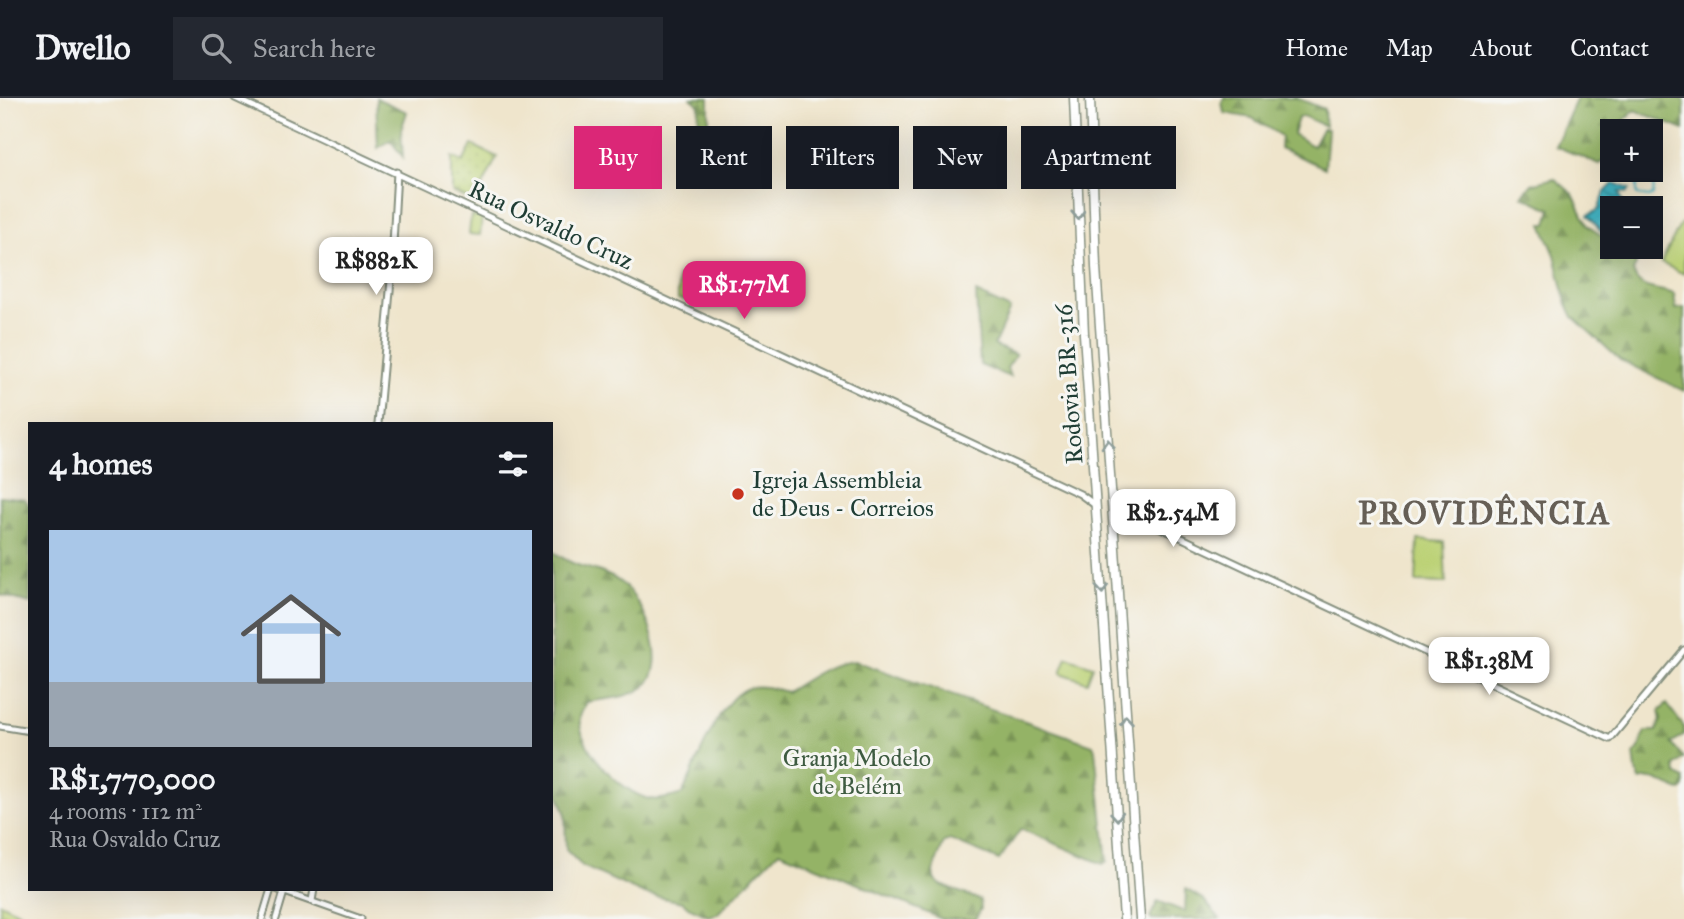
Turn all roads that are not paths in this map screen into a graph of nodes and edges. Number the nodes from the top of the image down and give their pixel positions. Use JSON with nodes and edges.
{"nodes":[{"id":1,"x":235,"y":98,"type":"edge"},
{"id":2,"x":1074,"y":98,"type":"edge"},
{"id":3,"x":1090,"y":98,"type":"edge"},
{"id":4,"x":397,"y":172,"type":"junction"},
{"id":5,"x":378,"y":422,"type":"edge"},
{"id":6,"x":1095,"y":486,"type":"junction"},
{"id":7,"x":1080,"y":494,"type":"junction"},
{"id":8,"x":1112,"y":505,"type":"junction"},
{"id":9,"x":1096,"y":506,"type":"junction"},
{"id":10,"x":1684,"y":650,"type":"edge"},
{"id":11,"x":1107,"y":655,"type":"junction"},
{"id":12,"x":1122,"y":655,"type":"junction"},
{"id":13,"x":1107,"y":677,"type":"junction"},
{"id":14,"x":1123,"y":682,"type":"junction"},
{"id":15,"x":0,"y":726,"type":"edge"},
{"id":16,"x":28,"y":731,"type":"edge"},
{"id":17,"x":272,"y":891,"type":"edge"},
{"id":18,"x":280,"y":891,"type":"edge"},
{"id":19,"x":314,"y":891,"type":"edge"},
{"id":20,"x":284,"y":892,"type":"junction"},
{"id":21,"x":312,"y":901,"type":"junction"},
{"id":22,"x":1139,"y":914,"type":"edge"},
{"id":23,"x":262,"y":919,"type":"edge"},
{"id":24,"x":276,"y":919,"type":"edge"},
{"id":25,"x":361,"y":919,"type":"edge"},
{"id":26,"x":1124,"y":919,"type":"edge"}],
"edges":[{"from":1,"to":4,"type":"street","name":"Rua Osvaldo Cruz"},
{"from":2,"to":6,"type":"highway","name":"Rodovia BR-316","one_way":true},
{"from":8,"to":3,"type":"highway","name":"Rodovia BR-316","one_way":true},
{"from":4,"to":5,"type":"street"},
{"from":4,"to":7,"type":"street","name":"Rua Osvaldo Cruz"},
{"from":6,"to":7,"type":"street"},
{"from":6,"to":9,"type":"highway","name":"Rodovia BR-316"},
{"from":7,"to":9,"type":"street","name":"Rua Osvaldo Cruz"},
{"from":8,"to":10,"type":"street"},
{"from":8,"to":12,"type":"highway","name":"Rodovia BR-316"},
{"from":9,"to":11,"type":"highway","name":"Rodovia BR-316","one_way":true},
{"from":11,"to":12,"type":"highway"},
{"from":11,"to":13,"type":"highway","name":"Rodovia BR-316"},
{"from":12,"to":14,"type":"highway","name":"Rodovia BR-316"},
{"from":13,"to":14,"type":"highway"},
{"from":13,"to":26,"type":"highway","name":"Rodovia BR-316","one_way":true},
{"from":22,"to":14,"type":"highway","name":"Rodovia BR-316","one_way":true},
{"from":15,"to":16,"type":"street"},
{"from":17,"to":23,"type":"street"},
{"from":18,"to":20,"type":"street"},
{"from":19,"to":21,"type":"street"},
{"from":20,"to":21,"type":"street"},
{"from":20,"to":24,"type":"street"},
{"from":21,"to":25,"type":"street"}]}
